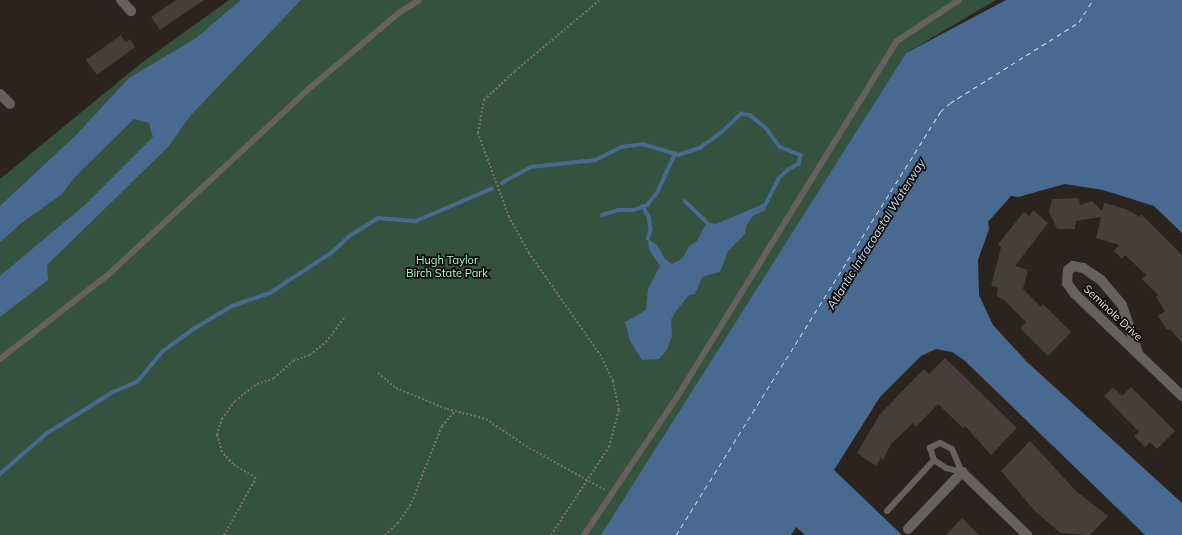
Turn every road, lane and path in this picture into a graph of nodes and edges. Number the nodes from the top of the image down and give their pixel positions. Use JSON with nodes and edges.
{"nodes":[{"id":1,"x":121,"y":0,"type":"edge"},
{"id":2,"x":419,"y":0,"type":"edge"},
{"id":3,"x":600,"y":0,"type":"edge"},
{"id":4,"x":959,"y":0,"type":"edge"},
{"id":5,"x":131,"y":11,"type":"dead end"},
{"id":6,"x":0,"y":94,"type":"edge"},
{"id":7,"x":10,"y":104,"type":"dead end"},
{"id":8,"x":344,"y":318,"type":"dead end"},
{"id":9,"x":1138,"y":353,"type":"junction"},
{"id":10,"x":0,"y":360,"type":"edge"},
{"id":11,"x":378,"y":373,"type":"dead end"},
{"id":12,"x":1182,"y":396,"type":"edge"},
{"id":13,"x":455,"y":411,"type":"junction"},
{"id":14,"x":934,"y":460,"type":"junction"},
{"id":15,"x":962,"y":472,"type":"junction"},
{"id":16,"x":588,"y":480,"type":"junction"},
{"id":17,"x":612,"y":494,"type":"junction"},
{"id":18,"x":887,"y":511,"type":"dead end"},
{"id":19,"x":908,"y":529,"type":"dead end"},
{"id":20,"x":224,"y":535,"type":"edge"},
{"id":21,"x":385,"y":535,"type":"edge"},
{"id":22,"x":551,"y":535,"type":"edge"},
{"id":23,"x":584,"y":535,"type":"edge"},
{"id":24,"x":1027,"y":535,"type":"edge"}],
"edges":[{"from":1,"to":5,"type":"street"},
{"from":2,"to":10,"type":"lane"},
{"from":3,"to":16,"type":"path"},
{"from":4,"to":17,"type":"lane"},
{"from":6,"to":7,"type":"street"},
{"from":8,"to":20,"type":"path"},
{"from":9,"to":9,"type":"street","name":"Seminole Drive"},
{"from":9,"to":12,"type":"street","name":"Seminole Drive"},
{"from":11,"to":13,"type":"path"},
{"from":13,"to":16,"type":"path"},
{"from":13,"to":21,"type":"path"},
{"from":14,"to":15,"type":"lane"},
{"from":14,"to":15,"type":"lane"},
{"from":14,"to":18,"type":"lane"},
{"from":15,"to":19,"type":"street"},
{"from":15,"to":24,"type":"street"},
{"from":16,"to":17,"type":"path"},
{"from":16,"to":22,"type":"path"},
{"from":17,"to":23,"type":"lane"}]}
